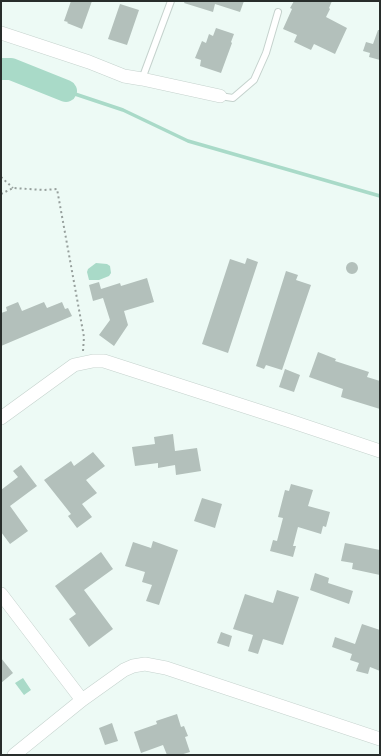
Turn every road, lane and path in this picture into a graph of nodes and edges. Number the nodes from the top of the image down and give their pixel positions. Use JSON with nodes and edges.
{"nodes":[{"id":1,"x":171,"y":1,"type":"edge"},
{"id":2,"x":278,"y":12,"type":"dead end"},
{"id":3,"x":1,"y":33,"type":"edge"},
{"id":4,"x":142,"y":79,"type":"junction"},
{"id":5,"x":220,"y":96,"type":"joint"},
{"id":6,"x":1,"y":177,"type":"edge"},
{"id":7,"x":13,"y":188,"type":"junction"},
{"id":8,"x":1,"y":194,"type":"edge"},
{"id":9,"x":83,"y":362,"type":"junction"},
{"id":10,"x":1,"y":418,"type":"edge"},
{"id":11,"x":380,"y":451,"type":"edge"},
{"id":12,"x":1,"y":594,"type":"edge"},
{"id":13,"x":82,"y":700,"type":"junction"},
{"id":14,"x":380,"y":739,"type":"edge"},
{"id":15,"x":14,"y":755,"type":"edge"}],
"edges":[{"from":1,"to":4,"type":"lane"},
{"from":2,"to":5,"type":"lane"},
{"from":3,"to":4,"type":"street"},
{"from":4,"to":5,"type":"street"},
{"from":6,"to":7,"type":"path"},
{"from":7,"to":8,"type":"path"},
{"from":7,"to":9,"type":"path"},
{"from":9,"to":10,"type":"street"},
{"from":9,"to":11,"type":"street"},
{"from":12,"to":13,"type":"street"},
{"from":13,"to":14,"type":"street"},
{"from":13,"to":15,"type":"street"}]}
